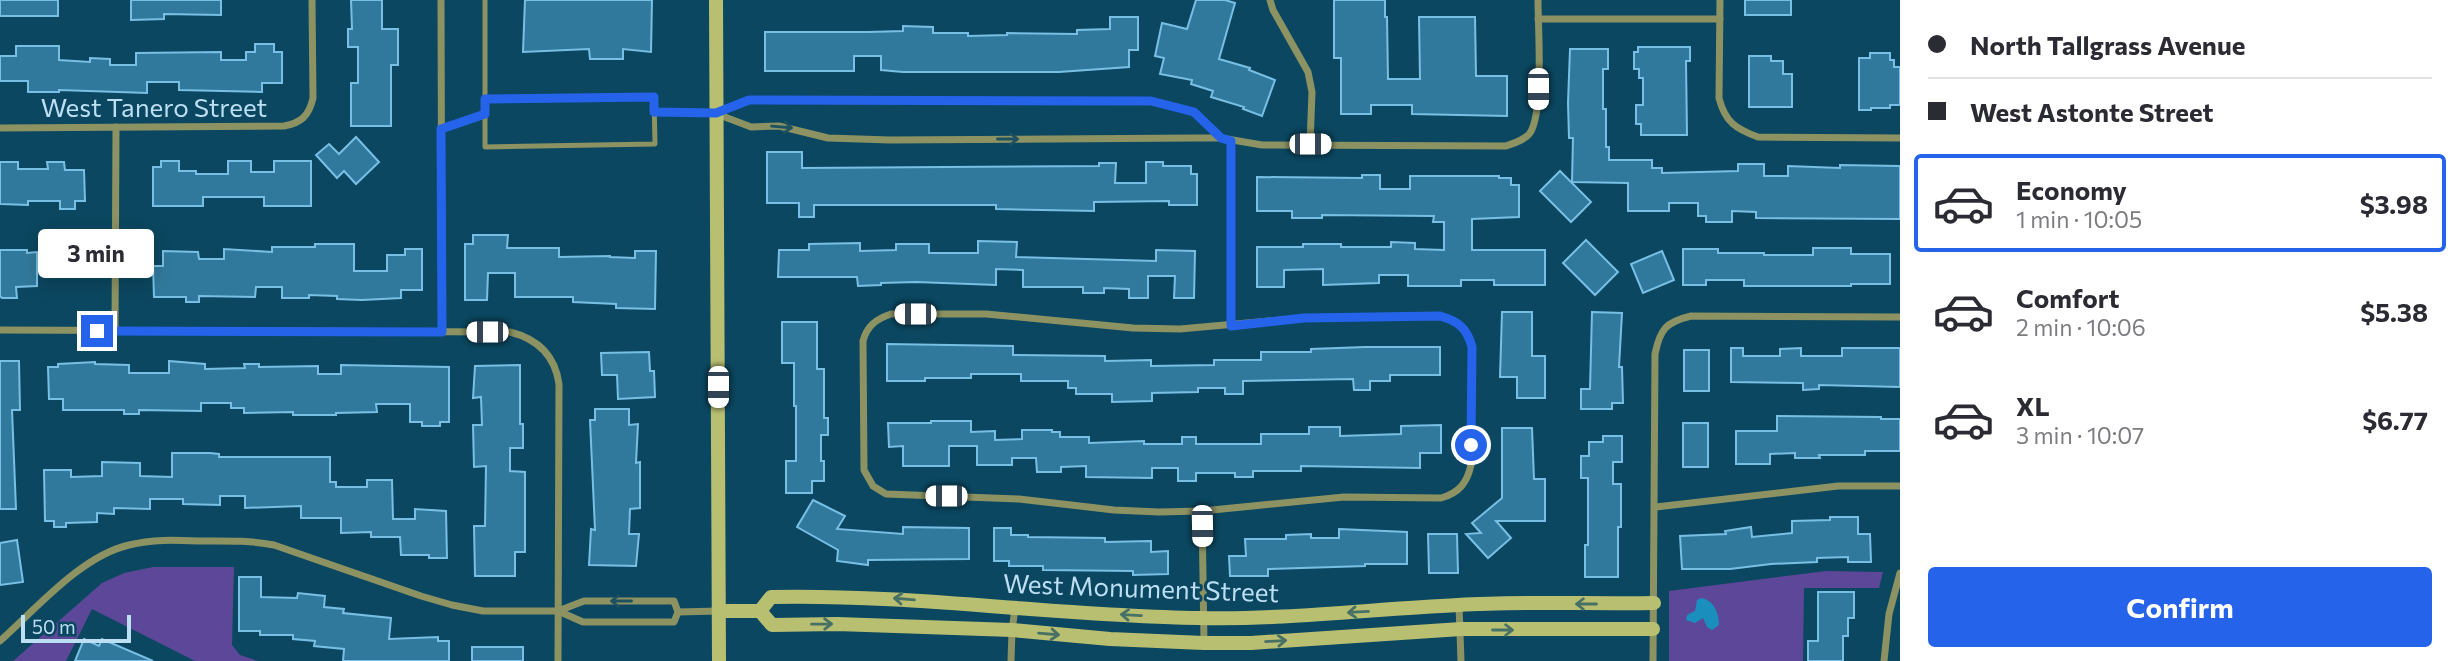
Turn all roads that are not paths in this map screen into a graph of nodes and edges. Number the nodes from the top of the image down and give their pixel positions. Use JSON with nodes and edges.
{"nodes":[{"id":1,"x":312,"y":0,"type":"edge"},
{"id":2,"x":441,"y":0,"type":"edge"},
{"id":3,"x":485,"y":0,"type":"edge"},
{"id":4,"x":716,"y":0,"type":"edge"},
{"id":5,"x":1270,"y":0,"type":"edge"},
{"id":6,"x":1538,"y":0,"type":"edge"},
{"id":7,"x":1720,"y":0,"type":"edge"},
{"id":8,"x":1538,"y":19,"type":"junction"},
{"id":9,"x":1720,"y":19,"type":"junction"},
{"id":10,"x":485,"y":99,"type":"junction"},
{"id":11,"x":654,"y":112,"type":"junction"},
{"id":12,"x":716,"y":113,"type":"junction"},
{"id":13,"x":485,"y":114,"type":"junction"},
{"id":14,"x":116,"y":127,"type":"junction"},
{"id":15,"x":0,"y":128,"type":"edge"},
{"id":16,"x":441,"y":129,"type":"junction"},
{"id":17,"x":1221,"y":138,"type":"junction"},
{"id":18,"x":1900,"y":138,"type":"edge"},
{"id":19,"x":1231,"y":141,"type":"junction"},
{"id":20,"x":1310,"y":144,"type":"junction"},
{"id":21,"x":1900,"y":317,"type":"edge"},
{"id":22,"x":1231,"y":326,"type":"junction"},
{"id":23,"x":0,"y":330,"type":"edge"},
{"id":24,"x":115,"y":331,"type":"junction"},
{"id":25,"x":442,"y":332,"type":"junction"},
{"id":26,"x":1900,"y":486,"type":"edge"},
{"id":27,"x":1656,"y":507,"type":"junction"},
{"id":28,"x":1202,"y":511,"type":"junction"},
{"id":29,"x":1900,"y":573,"type":"edge"},
{"id":30,"x":1654,"y":603,"type":"junction"},
{"id":31,"x":1459,"y":605,"type":"junction"},
{"id":32,"x":1015,"y":609,"type":"junction"},
{"id":33,"x":558,"y":611,"type":"junction"},
{"id":34,"x":719,"y":611,"type":"junction"},
{"id":35,"x":760,"y":611,"type":"junction"},
{"id":36,"x":678,"y":612,"type":"junction"},
{"id":37,"x":1203,"y":618,"type":"junction"},
{"id":38,"x":1653,"y":628,"type":"junction"},
{"id":39,"x":1461,"y":629,"type":"junction"},
{"id":40,"x":1012,"y":630,"type":"junction"},
{"id":41,"x":0,"y":641,"type":"edge"},
{"id":42,"x":1204,"y":643,"type":"junction"},
{"id":43,"x":558,"y":661,"type":"edge"},
{"id":44,"x":719,"y":661,"type":"edge"},
{"id":45,"x":1011,"y":661,"type":"edge"},
{"id":46,"x":1461,"y":661,"type":"edge"},
{"id":47,"x":1653,"y":661,"type":"edge"},
{"id":48,"x":1884,"y":661,"type":"edge"}],
"edges":[{"from":1,"to":14,"type":"street","name":"West Tanero Street"},
{"from":2,"to":16,"type":"street"},
{"from":3,"to":10,"type":"lane"},
{"from":4,"to":12,"type":"street"},
{"from":5,"to":20,"type":"street"},
{"from":6,"to":8,"type":"street"},
{"from":7,"to":9,"type":"street"},
{"from":8,"to":9,"type":"street"},
{"from":8,"to":20,"type":"street"},
{"from":9,"to":18,"type":"street"},
{"from":10,"to":11,"type":"lane"},
{"from":10,"to":13,"type":"lane"},
{"from":11,"to":12,"type":"lane"},
{"from":11,"to":13,"type":"lane"},
{"from":12,"to":17,"type":"street","one_way":true},
{"from":12,"to":17,"type":"street"},
{"from":12,"to":34,"type":"street"},
{"from":13,"to":16,"type":"lane"},
{"from":14,"to":15,"type":"street","name":"West Tanero Street"},
{"from":14,"to":24,"type":"street"},
{"from":16,"to":25,"type":"street"},
{"from":17,"to":19,"type":"street"},
{"from":19,"to":20,"type":"street"},
{"from":19,"to":22,"type":"street"},
{"from":21,"to":27,"type":"street"},
{"from":22,"to":28,"type":"street"},
{"from":22,"to":28,"type":"street"},
{"from":23,"to":24,"type":"street"},
{"from":24,"to":25,"type":"street"},
{"from":25,"to":33,"type":"street"},
{"from":26,"to":27,"type":"street"},
{"from":27,"to":30,"type":"street"},
{"from":28,"to":37,"type":"street"},
{"from":29,"to":48,"type":"street"},
{"from":30,"to":31,"type":"street","name":"West Monument Street","one_way":true},
{"from":30,"to":38,"type":"street"},
{"from":31,"to":37,"type":"street","name":"West Monument Street","one_way":true},
{"from":31,"to":39,"type":"street"},
{"from":32,"to":35,"type":"street","name":"West Monument Street","one_way":true},
{"from":37,"to":32,"type":"street","name":"West Monument Street","one_way":true},
{"from":32,"to":40,"type":"street"},
{"from":33,"to":36,"type":"street","name":"West Monument Street"},
{"from":36,"to":33,"type":"street","name":"West Monument Street","one_way":true},
{"from":33,"to":41,"type":"street"},
{"from":33,"to":43,"type":"street"},
{"from":34,"to":35,"type":"street","name":"West Monument Street"},
{"from":34,"to":36,"type":"street","name":"West Monument Street"},
{"from":34,"to":44,"type":"street"},
{"from":35,"to":40,"type":"street","name":"West Monument Street","one_way":true},
{"from":37,"to":42,"type":"street"},
{"from":39,"to":38,"type":"street","name":"West Monument Street","one_way":true},
{"from":38,"to":47,"type":"street"},
{"from":42,"to":39,"type":"street","name":"West Monument Street","one_way":true},
{"from":39,"to":46,"type":"street"},
{"from":40,"to":42,"type":"street","name":"West Monument Street","one_way":true},
{"from":40,"to":45,"type":"street"}]}
